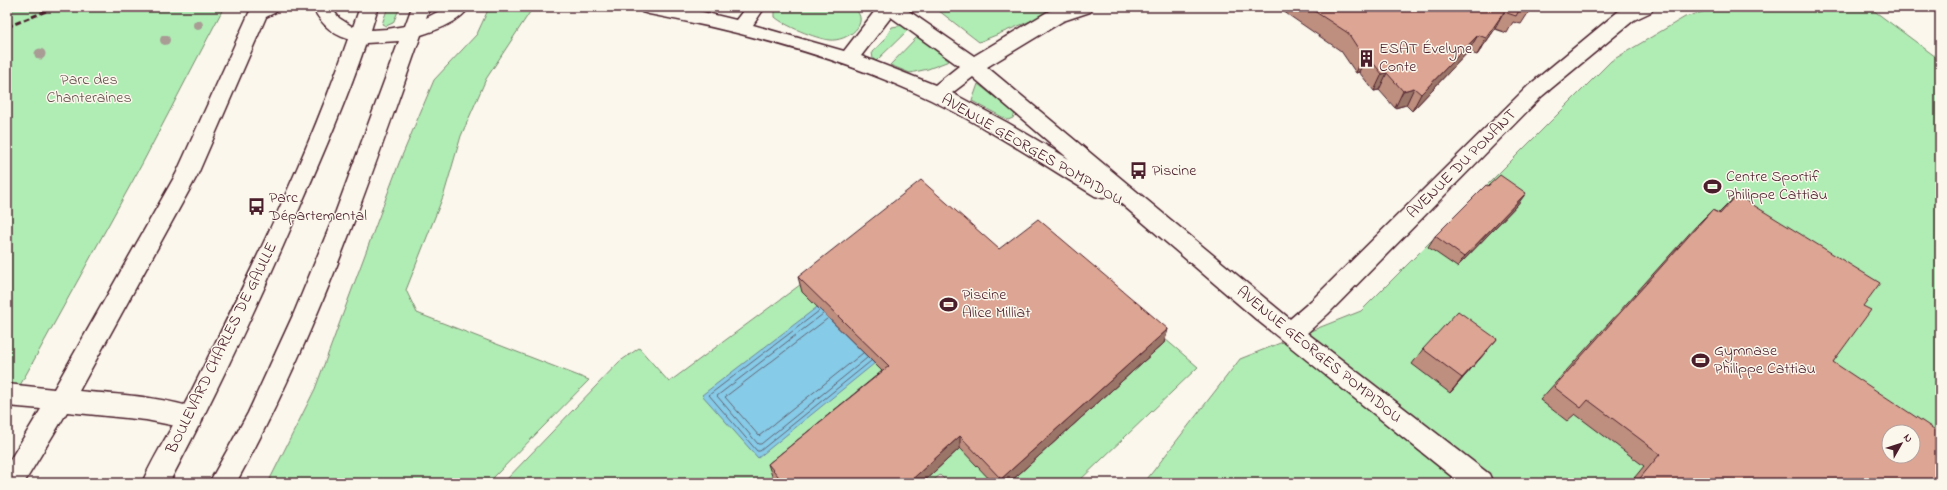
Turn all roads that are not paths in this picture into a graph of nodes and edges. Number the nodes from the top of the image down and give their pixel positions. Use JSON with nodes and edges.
{"nodes":[{"id":1,"x":269,"y":7,"type":"edge"},
{"id":2,"x":321,"y":7,"type":"edge"},
{"id":3,"x":369,"y":7,"type":"edge"},
{"id":4,"x":421,"y":7,"type":"edge"},
{"id":5,"x":460,"y":7,"type":"edge"},
{"id":6,"x":649,"y":7,"type":"edge"},
{"id":7,"x":756,"y":7,"type":"edge"},
{"id":8,"x":889,"y":7,"type":"edge"},
{"id":9,"x":1083,"y":7,"type":"edge"},
{"id":10,"x":1644,"y":7,"type":"edge"},
{"id":11,"x":741,"y":28,"type":"junction"},
{"id":12,"x":412,"y":32,"type":"junction"},
{"id":13,"x":359,"y":35,"type":"junction"},
{"id":14,"x":849,"y":58,"type":"junction"},
{"id":15,"x":973,"y":66,"type":"junction"},
{"id":16,"x":937,"y":94,"type":"junction"},
{"id":17,"x":1159,"y":224,"type":"junction"},
{"id":18,"x":1291,"y":333,"type":"junction"},
{"id":19,"x":7,"y":395,"type":"edge"},
{"id":20,"x":61,"y":400,"type":"junction"},
{"id":21,"x":191,"y":418,"type":"junction"},
{"id":22,"x":10,"y":483,"type":"edge"},
{"id":23,"x":156,"y":483,"type":"edge"},
{"id":24,"x":222,"y":483,"type":"edge"},
{"id":25,"x":1480,"y":483,"type":"edge"}],
"edges":[{"from":1,"to":20,"type":"street"},
{"from":2,"to":13,"type":"street"},
{"from":3,"to":13,"type":"street","name":"BOULEVARD CHARLES DE GAULLE"},
{"from":4,"to":12,"type":"street"},
{"from":5,"to":12,"type":"street"},
{"from":6,"to":11,"type":"street","name":"AVENUE GEORGES POMPIDOU"},
{"from":7,"to":11,"type":"street"},
{"from":8,"to":14,"type":"street"},
{"from":8,"to":15,"type":"street","name":"AVENUE GEORGES POMPIDOU"},
{"from":9,"to":15,"type":"street"},
{"from":10,"to":18,"type":"street","name":"AVENUE DU PONANT"},
{"from":11,"to":14,"type":"street","name":"AVENUE GEORGES POMPIDOU"},
{"from":12,"to":13,"type":"street"},
{"from":12,"to":24,"type":"street"},
{"from":13,"to":21,"type":"street","name":"BOULEVARD CHARLES DE GAULLE"},
{"from":14,"to":16,"type":"street","name":"AVENUE GEORGES POMPIDOU"},
{"from":15,"to":16,"type":"street"},
{"from":15,"to":17,"type":"street","name":"AVENUE GEORGES POMPIDOU"},
{"from":16,"to":17,"type":"street","name":"AVENUE GEORGES POMPIDOU"},
{"from":17,"to":18,"type":"street","name":"AVENUE GEORGES POMPIDOU"},
{"from":18,"to":25,"type":"street","name":"AVENUE GEORGES POMPIDOU"},
{"from":19,"to":20,"type":"street"},
{"from":20,"to":21,"type":"street"},
{"from":20,"to":22,"type":"street"},
{"from":21,"to":23,"type":"street","name":"BOULEVARD CHARLES DE GAULLE"}]}
